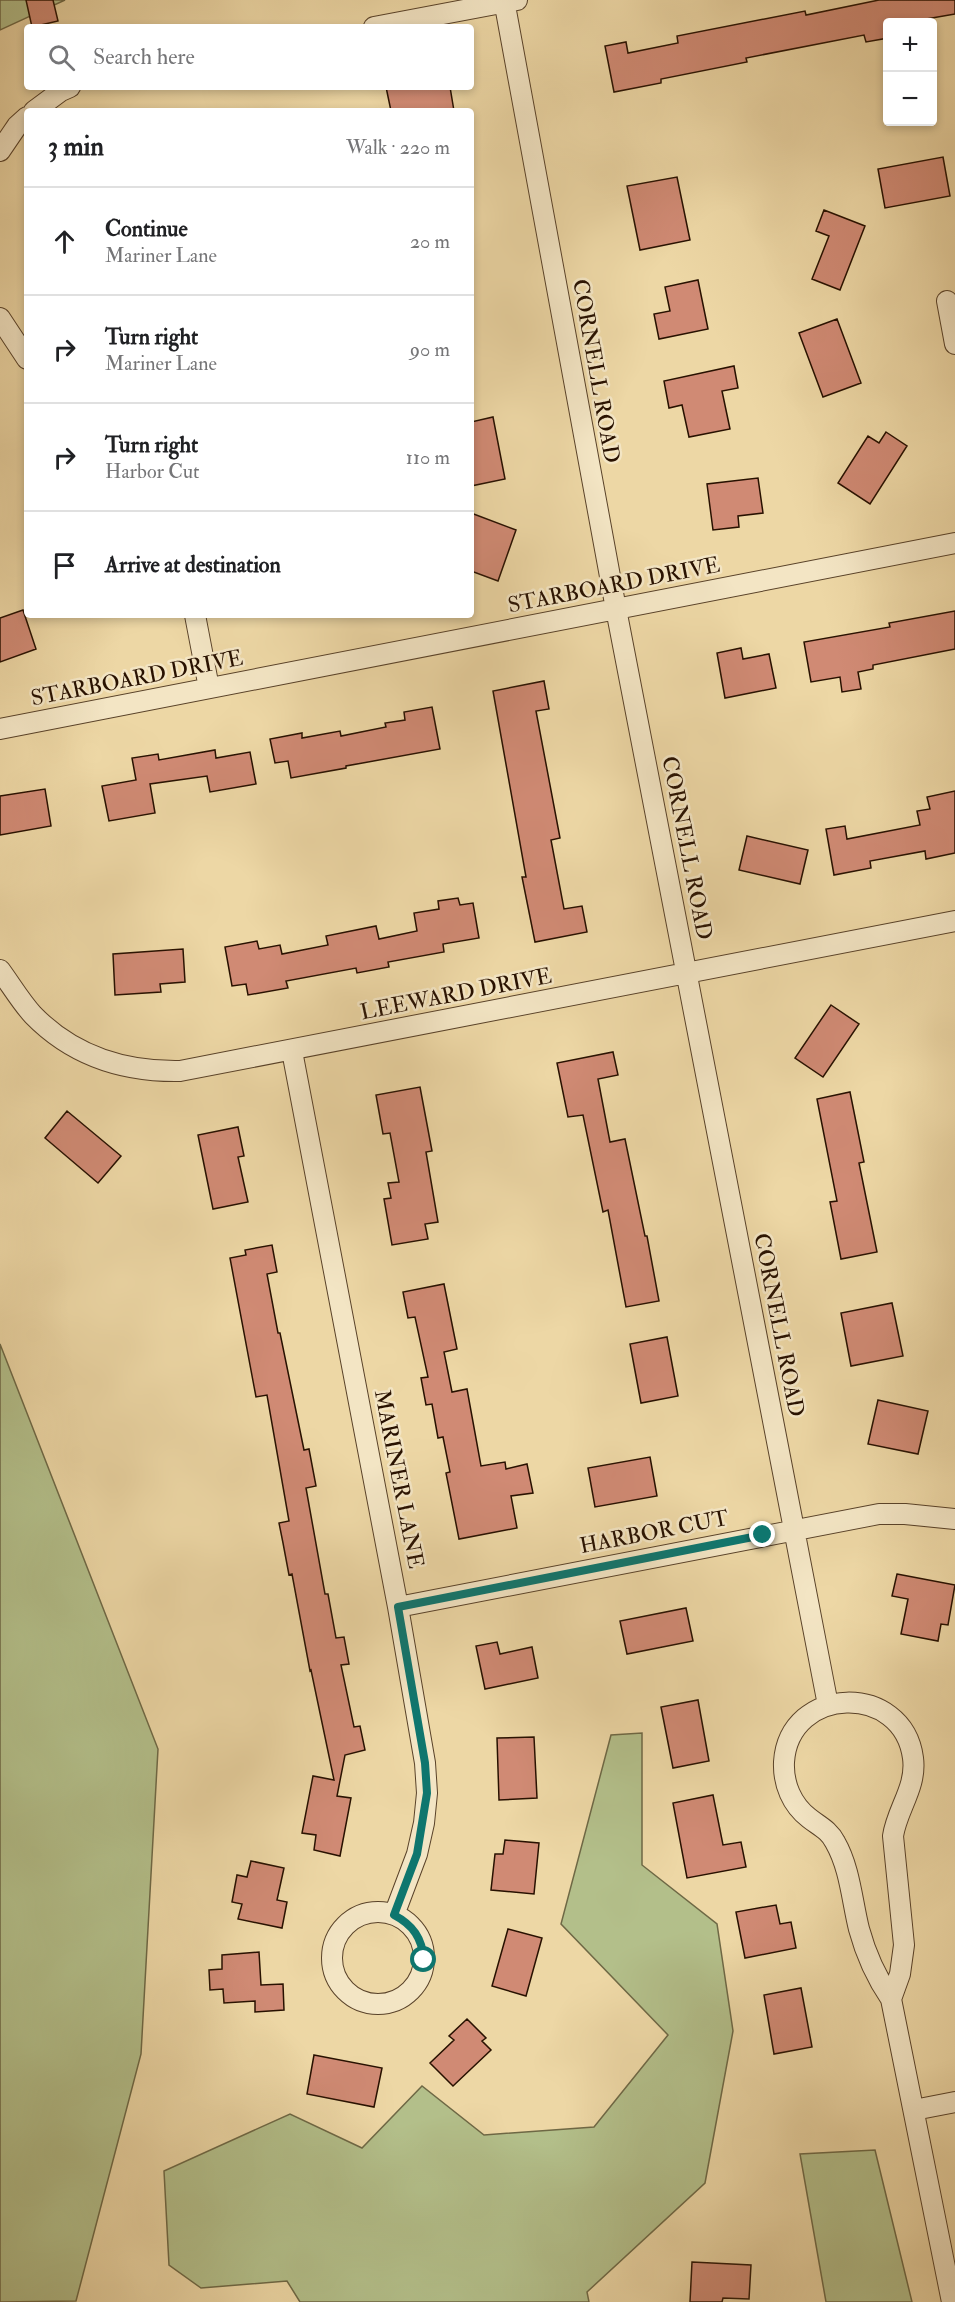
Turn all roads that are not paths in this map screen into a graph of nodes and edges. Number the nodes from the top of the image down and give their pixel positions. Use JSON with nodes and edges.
{"nodes":[{"id":1,"x":508,"y":1,"type":"edge"},
{"id":2,"x":389,"y":24,"type":"edge"},
{"id":3,"x":66,"y":90,"type":"edge"},
{"id":4,"x":38,"y":108,"type":"edge"},
{"id":5,"x":24,"y":120,"type":"edge"},
{"id":6,"x":0,"y":151,"type":"edge"},
{"id":7,"x":947,"y":301,"type":"dead end"},
{"id":8,"x":0,"y":318,"type":"edge"},
{"id":9,"x":955,"y":344,"type":"edge"},
{"id":10,"x":24,"y":354,"type":"edge"},
{"id":11,"x":955,"y":543,"type":"edge"},
{"id":12,"x":616,"y":609,"type":"junction"},
{"id":13,"x":196,"y":618,"type":"edge"},
{"id":14,"x":209,"y":688,"type":"junction"},
{"id":15,"x":0,"y":729,"type":"edge"},
{"id":16,"x":955,"y":921,"type":"edge"},
{"id":17,"x":0,"y":970,"type":"edge"},
{"id":18,"x":686,"y":973,"type":"junction"},
{"id":19,"x":292,"y":1051,"type":"junction"},
{"id":20,"x":955,"y":1519,"type":"edge"},
{"id":21,"x":794,"y":1529,"type":"junction"},
{"id":22,"x":398,"y":1607,"type":"junction"},
{"id":23,"x":828,"y":1705,"type":"junction"},
{"id":24,"x":394,"y":1915,"type":"junction"},
{"id":25,"x":891,"y":1999,"type":"junction"},
{"id":26,"x":955,"y":2102,"type":"edge"},
{"id":27,"x":914,"y":2110,"type":"junction"},
{"id":28,"x":952,"y":2302,"type":"edge"}],
"edges":[{"from":1,"to":2,"type":"street"},
{"from":1,"to":12,"type":"street","name":"CORNELL ROAD"},
{"from":3,"to":4,"type":"street"},
{"from":5,"to":6,"type":"street"},
{"from":7,"to":9,"type":"street"},
{"from":8,"to":10,"type":"street"},
{"from":11,"to":12,"type":"street","name":"STARBOARD DRIVE"},
{"from":12,"to":14,"type":"street","name":"STARBOARD DRIVE"},
{"from":12,"to":18,"type":"street","name":"CORNELL ROAD"},
{"from":13,"to":14,"type":"street"},
{"from":14,"to":15,"type":"street","name":"STARBOARD DRIVE"},
{"from":16,"to":18,"type":"street","name":"LEEWARD DRIVE"},
{"from":17,"to":19,"type":"street","name":"LEEWARD DRIVE"},
{"from":18,"to":19,"type":"street","name":"LEEWARD DRIVE"},
{"from":18,"to":21,"type":"street","name":"CORNELL ROAD"},
{"from":19,"to":22,"type":"street","name":"MARINER LANE"},
{"from":20,"to":21,"type":"street","name":"HARBOR CUT"},
{"from":21,"to":22,"type":"street","name":"HARBOR CUT"},
{"from":21,"to":23,"type":"street","name":"CORNELL ROAD"},
{"from":22,"to":24,"type":"street","name":"MARINER LANE"},
{"from":23,"to":25,"type":"street"},
{"from":23,"to":25,"type":"street"},
{"from":24,"to":24,"type":"street"},
{"from":25,"to":27,"type":"street"},
{"from":26,"to":27,"type":"street"},
{"from":27,"to":28,"type":"street"}]}
